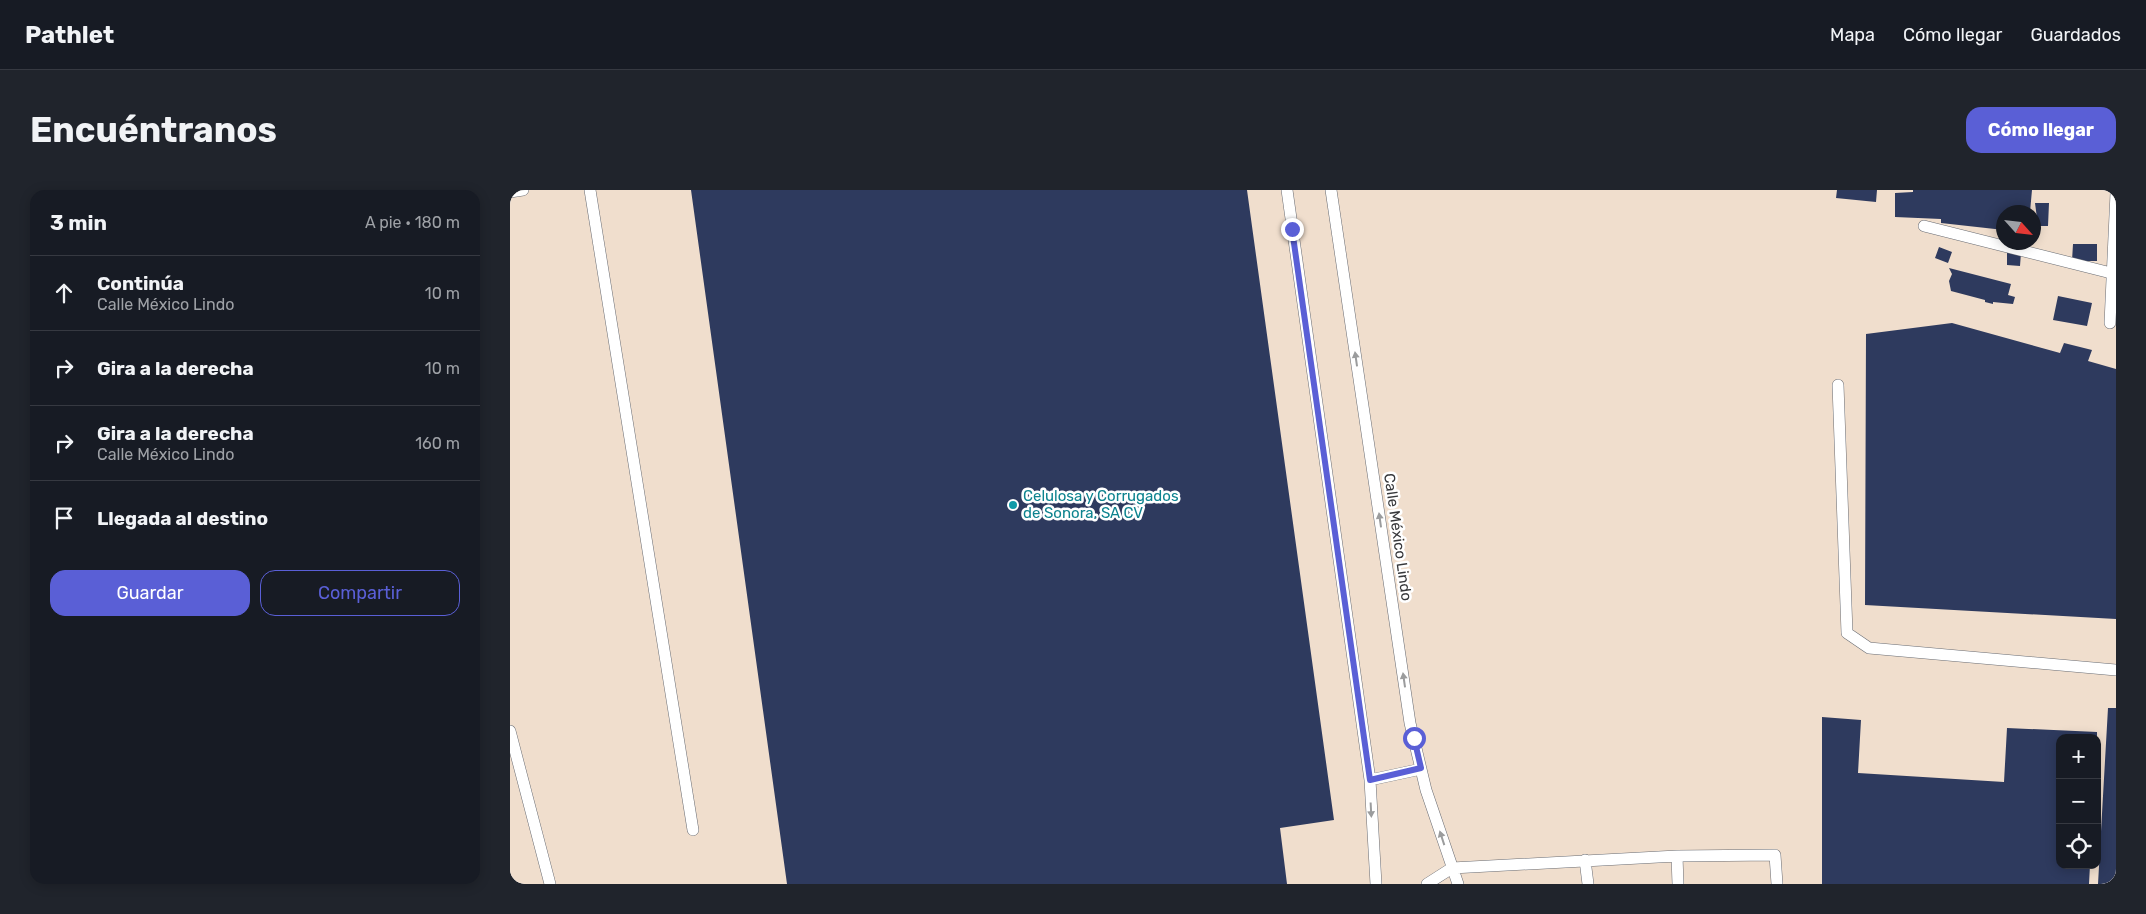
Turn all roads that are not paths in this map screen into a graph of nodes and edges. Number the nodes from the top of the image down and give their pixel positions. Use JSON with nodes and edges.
{"nodes":[{"id":1,"x":523,"y":190,"type":"edge"},
{"id":2,"x":590,"y":190,"type":"edge"},
{"id":3,"x":1287,"y":190,"type":"edge"},
{"id":4,"x":1331,"y":190,"type":"edge"},
{"id":5,"x":510,"y":192,"type":"edge"},
{"id":6,"x":2116,"y":193,"type":"edge"},
{"id":7,"x":1924,"y":226,"type":"dead end"},
{"id":8,"x":2111,"y":273,"type":"junction"},
{"id":9,"x":2110,"y":323,"type":"dead end"},
{"id":10,"x":1838,"y":385,"type":"dead end"},
{"id":11,"x":2116,"y":670,"type":"edge"},
{"id":12,"x":510,"y":731,"type":"edge"},
{"id":13,"x":1421,"y":768,"type":"junction"},
{"id":14,"x":1370,"y":780,"type":"junction"},
{"id":15,"x":693,"y":830,"type":"dead end"},
{"id":16,"x":1677,"y":856,"type":"junction"},
{"id":17,"x":1585,"y":860,"type":"junction"},
{"id":18,"x":1452,"y":868,"type":"junction"},
{"id":19,"x":550,"y":884,"type":"edge"},
{"id":20,"x":1376,"y":884,"type":"edge"},
{"id":21,"x":1427,"y":884,"type":"edge"},
{"id":22,"x":1458,"y":884,"type":"edge"},
{"id":23,"x":1588,"y":884,"type":"edge"},
{"id":24,"x":1678,"y":884,"type":"edge"},
{"id":25,"x":1777,"y":884,"type":"edge"}],
"edges":[{"from":1,"to":5,"type":"lane"},
{"from":2,"to":15,"type":"lane"},
{"from":3,"to":14,"type":"lane"},
{"from":13,"to":4,"type":"lane","name":"Calle México Lindo","one_way":true},
{"from":6,"to":8,"type":"lane"},
{"from":7,"to":8,"type":"lane"},
{"from":8,"to":9,"type":"lane"},
{"from":10,"to":11,"type":"lane"},
{"from":12,"to":19,"type":"lane"},
{"from":13,"to":14,"type":"lane"},
{"from":18,"to":13,"type":"lane","name":"Calle México Lindo","one_way":true},
{"from":14,"to":20,"type":"lane","one_way":true},
{"from":16,"to":17,"type":"lane"},
{"from":16,"to":24,"type":"lane"},
{"from":16,"to":25,"type":"lane"},
{"from":17,"to":18,"type":"lane"},
{"from":17,"to":23,"type":"lane"},
{"from":18,"to":21,"type":"lane"},
{"from":18,"to":22,"type":"lane","name":"Calle México Lindo"}]}
